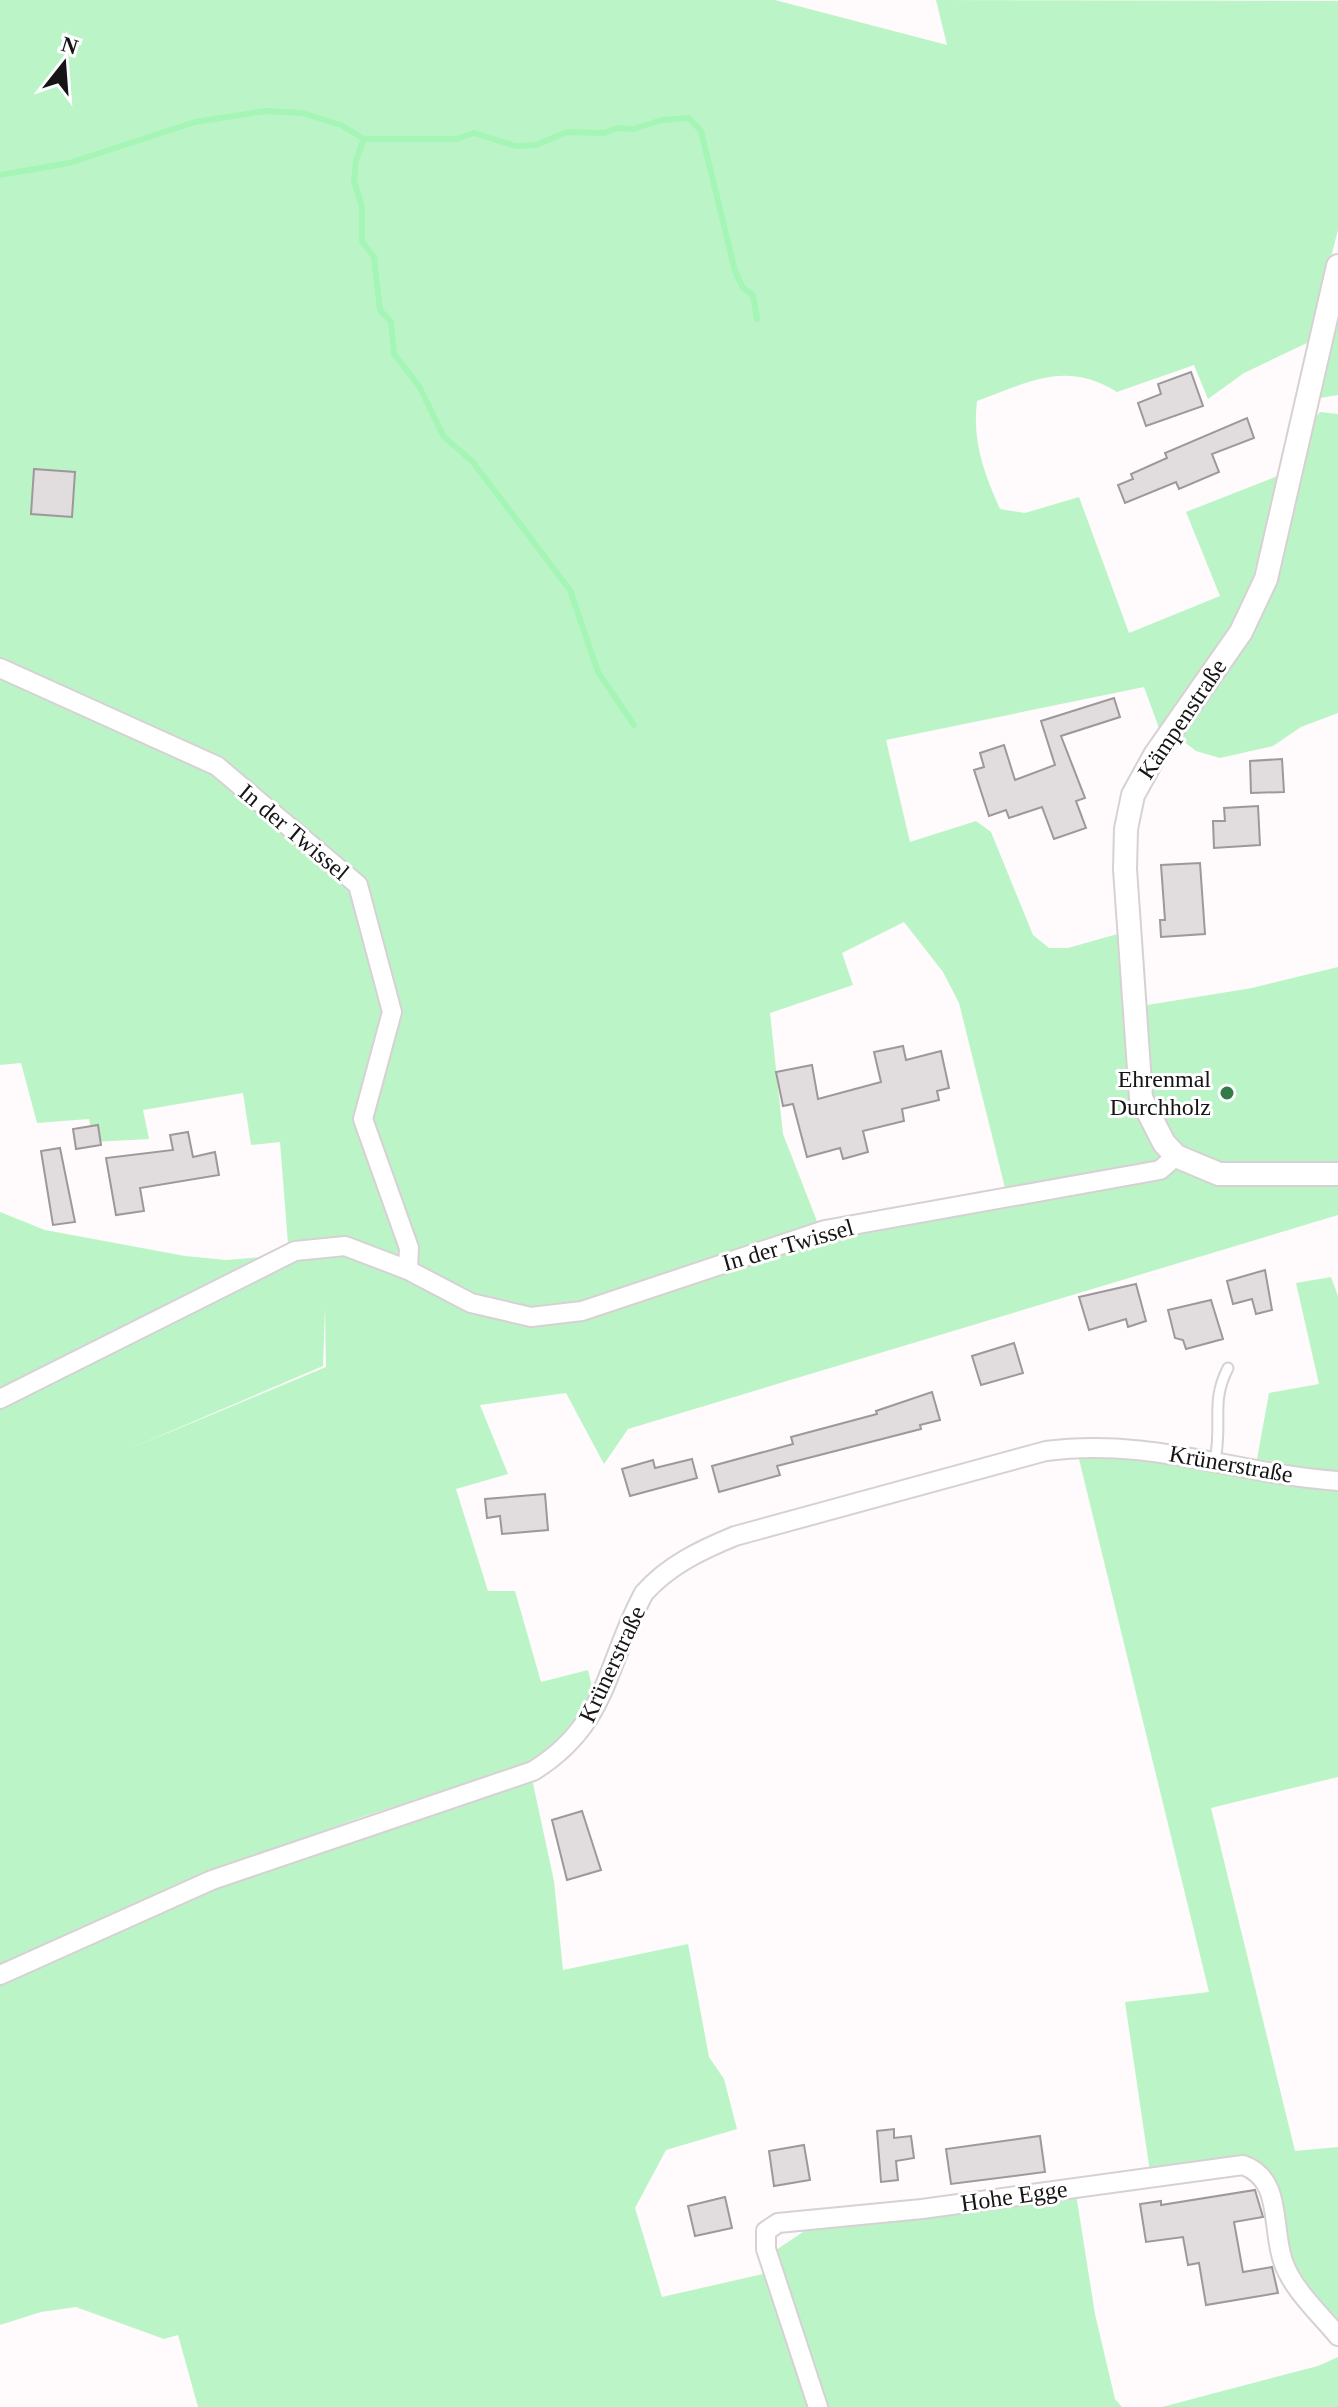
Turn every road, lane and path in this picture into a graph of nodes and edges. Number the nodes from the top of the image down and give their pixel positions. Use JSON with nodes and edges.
{"nodes":[{"id":1,"x":1338,"y":266,"type":"edge"},
{"id":2,"x":0,"y":668,"type":"edge"},
{"id":3,"x":1176,"y":1156,"type":"junction"},
{"id":4,"x":1338,"y":1174,"type":"edge"},
{"id":5,"x":408,"y":1270,"type":"junction"},
{"id":6,"x":1228,"y":1368,"type":"dead end"},
{"id":7,"x":0,"y":1399,"type":"edge"},
{"id":8,"x":1215,"y":1460,"type":"junction"},
{"id":9,"x":1338,"y":1481,"type":"edge"},
{"id":10,"x":0,"y":1975,"type":"edge"},
{"id":11,"x":1338,"y":2336,"type":"edge"},
{"id":12,"x":818,"y":2407,"type":"edge"}],
"edges":[{"from":1,"to":3,"type":"street","name":"Kämpenstraße"},
{"from":2,"to":5,"type":"street","name":"In der Twissel"},
{"from":3,"to":4,"type":"street","name":"Kämpenstraße"},
{"from":3,"to":5,"type":"street","name":"In der Twissel"},
{"from":5,"to":7,"type":"street","name":"In der Twissel"},
{"from":6,"to":8,"type":"lane"},
{"from":8,"to":9,"type":"street","name":"Krünerstraße"},
{"from":8,"to":10,"type":"street","name":"Krünerstraße"},
{"from":11,"to":12,"type":"street","name":"Hohe Egge"}]}
